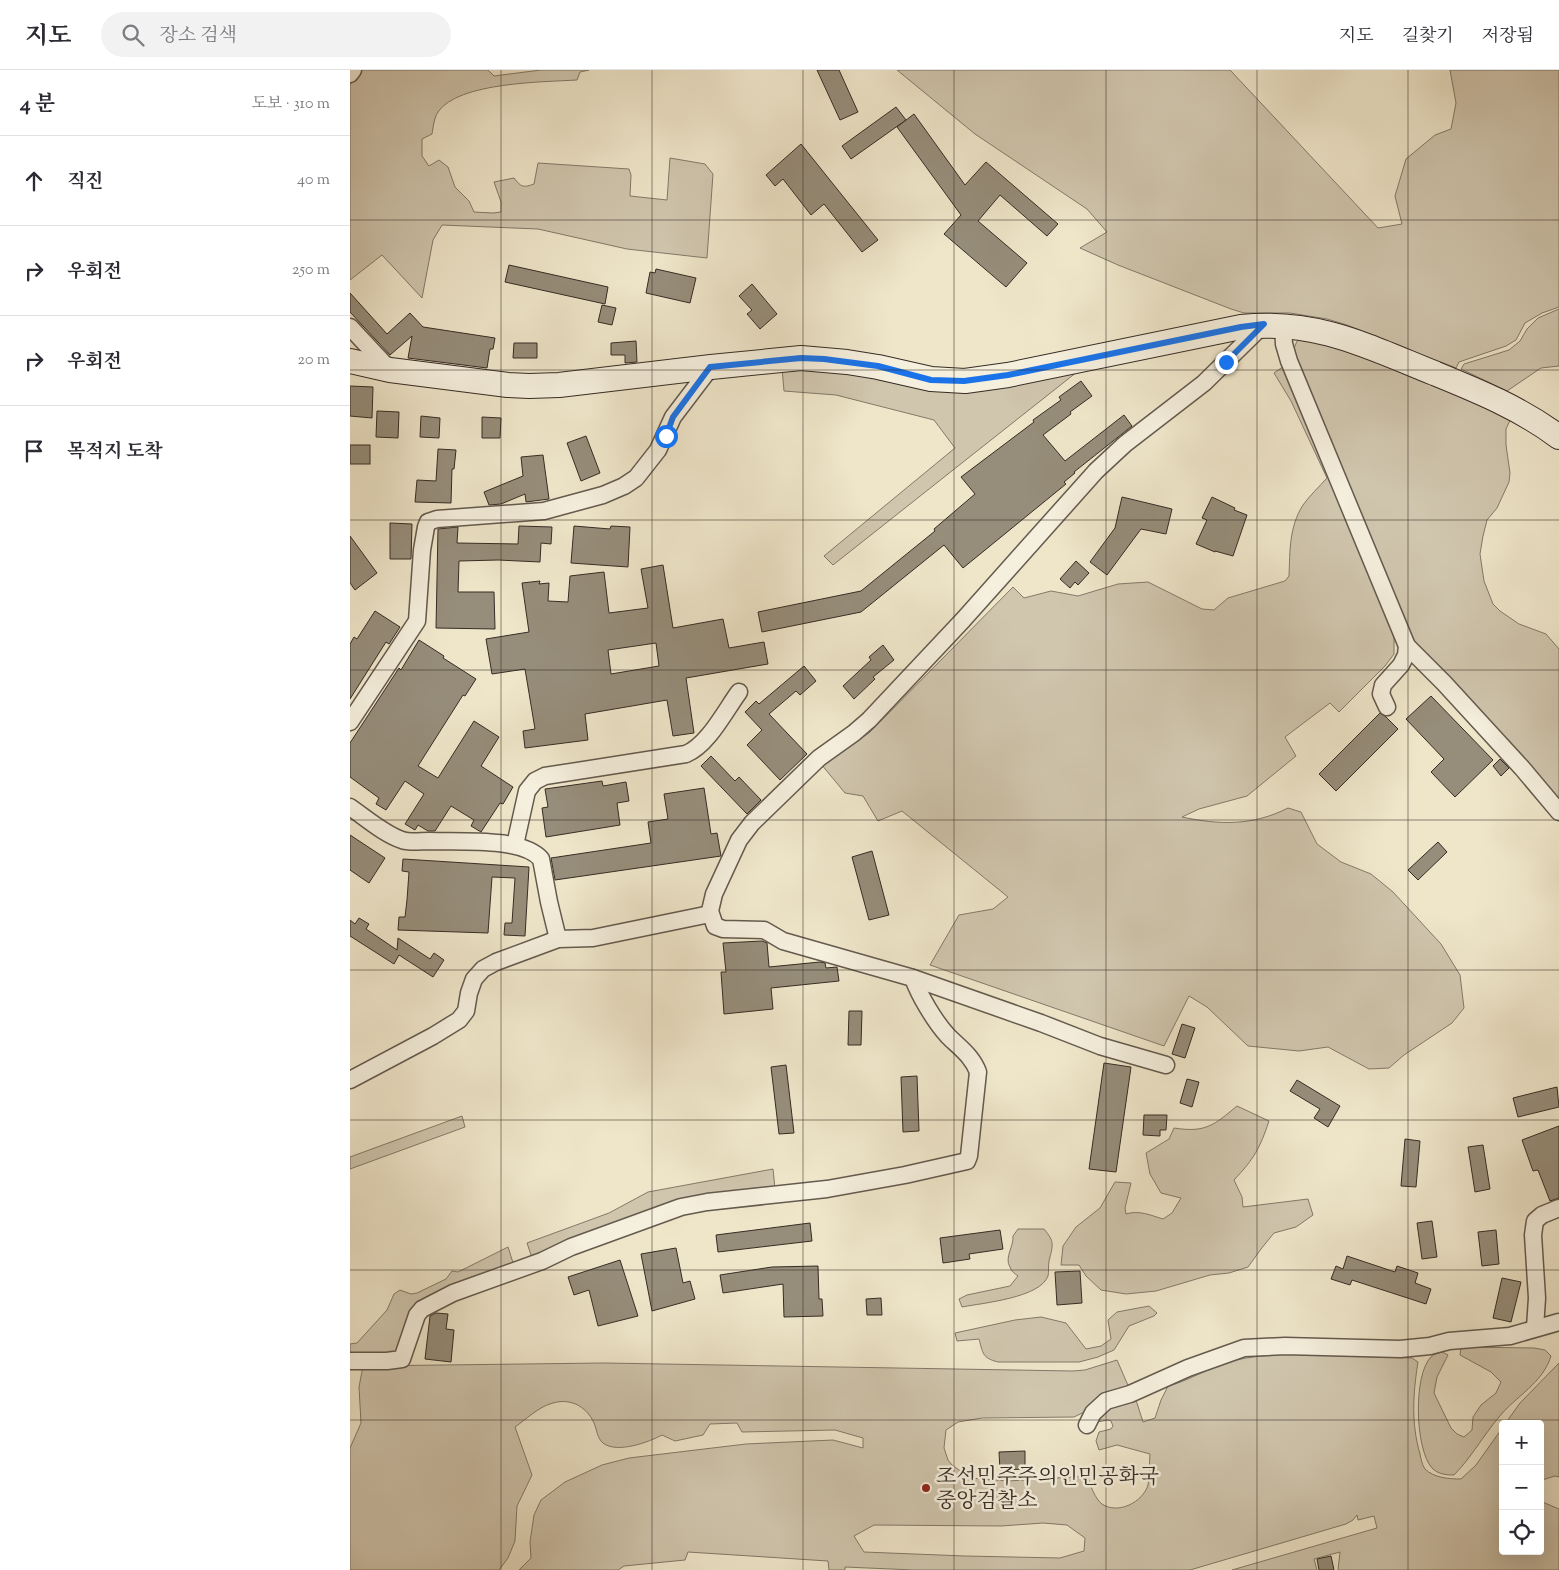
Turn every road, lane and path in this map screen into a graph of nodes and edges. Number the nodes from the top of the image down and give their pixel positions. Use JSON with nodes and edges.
{"nodes":[{"id":1,"x":353,"y":70,"type":"edge"},
{"id":2,"x":350,"y":74,"type":"edge"},
{"id":3,"x":1273,"y":325,"type":"junction"},
{"id":4,"x":350,"y":327,"type":"edge"},
{"id":5,"x":350,"y":361,"type":"edge"},
{"id":6,"x":710,"y":367,"type":"junction"},
{"id":7,"x":390,"y":370,"type":"junction"},
{"id":8,"x":1559,"y":437,"type":"edge"},
{"id":9,"x":1407,"y":646,"type":"junction"},
{"id":10,"x":739,"y":692,"type":"dead end"},
{"id":11,"x":1387,"y":707,"type":"dead end"},
{"id":12,"x":350,"y":722,"type":"edge"},
{"id":13,"x":350,"y":807,"type":"edge"},
{"id":14,"x":1559,"y":812,"type":"edge"},
{"id":15,"x":515,"y":845,"type":"junction"},
{"id":16,"x":710,"y":914,"type":"junction"},
{"id":17,"x":558,"y":939,"type":"junction"},
{"id":18,"x":912,"y":978,"type":"junction"},
{"id":19,"x":1166,"y":1065,"type":"dead end"},
{"id":20,"x":350,"y":1080,"type":"edge"},
{"id":21,"x":1559,"y":1208,"type":"edge"},
{"id":22,"x":1559,"y":1322,"type":"edge"},
{"id":23,"x":1535,"y":1328,"type":"junction"},
{"id":24,"x":350,"y":1360,"type":"edge"},
{"id":25,"x":1087,"y":1425,"type":"dead end"}],
"edges":[{"from":1,"to":2,"type":"street"},
{"from":3,"to":6,"type":"street"},
{"from":3,"to":8,"type":"street"},
{"from":3,"to":9,"type":"street"},
{"from":3,"to":16,"type":"street"},
{"from":4,"to":7,"type":"street"},
{"from":5,"to":7,"type":"street"},
{"from":6,"to":7,"type":"street"},
{"from":6,"to":12,"type":"street"},
{"from":9,"to":11,"type":"street"},
{"from":9,"to":14,"type":"street"},
{"from":10,"to":15,"type":"street"},
{"from":13,"to":15,"type":"street"},
{"from":15,"to":17,"type":"street"},
{"from":16,"to":17,"type":"street"},
{"from":16,"to":18,"type":"street"},
{"from":17,"to":20,"type":"street"},
{"from":18,"to":19,"type":"street"},
{"from":18,"to":24,"type":"street"},
{"from":21,"to":23,"type":"street"},
{"from":22,"to":23,"type":"street"},
{"from":23,"to":25,"type":"street"}]}
